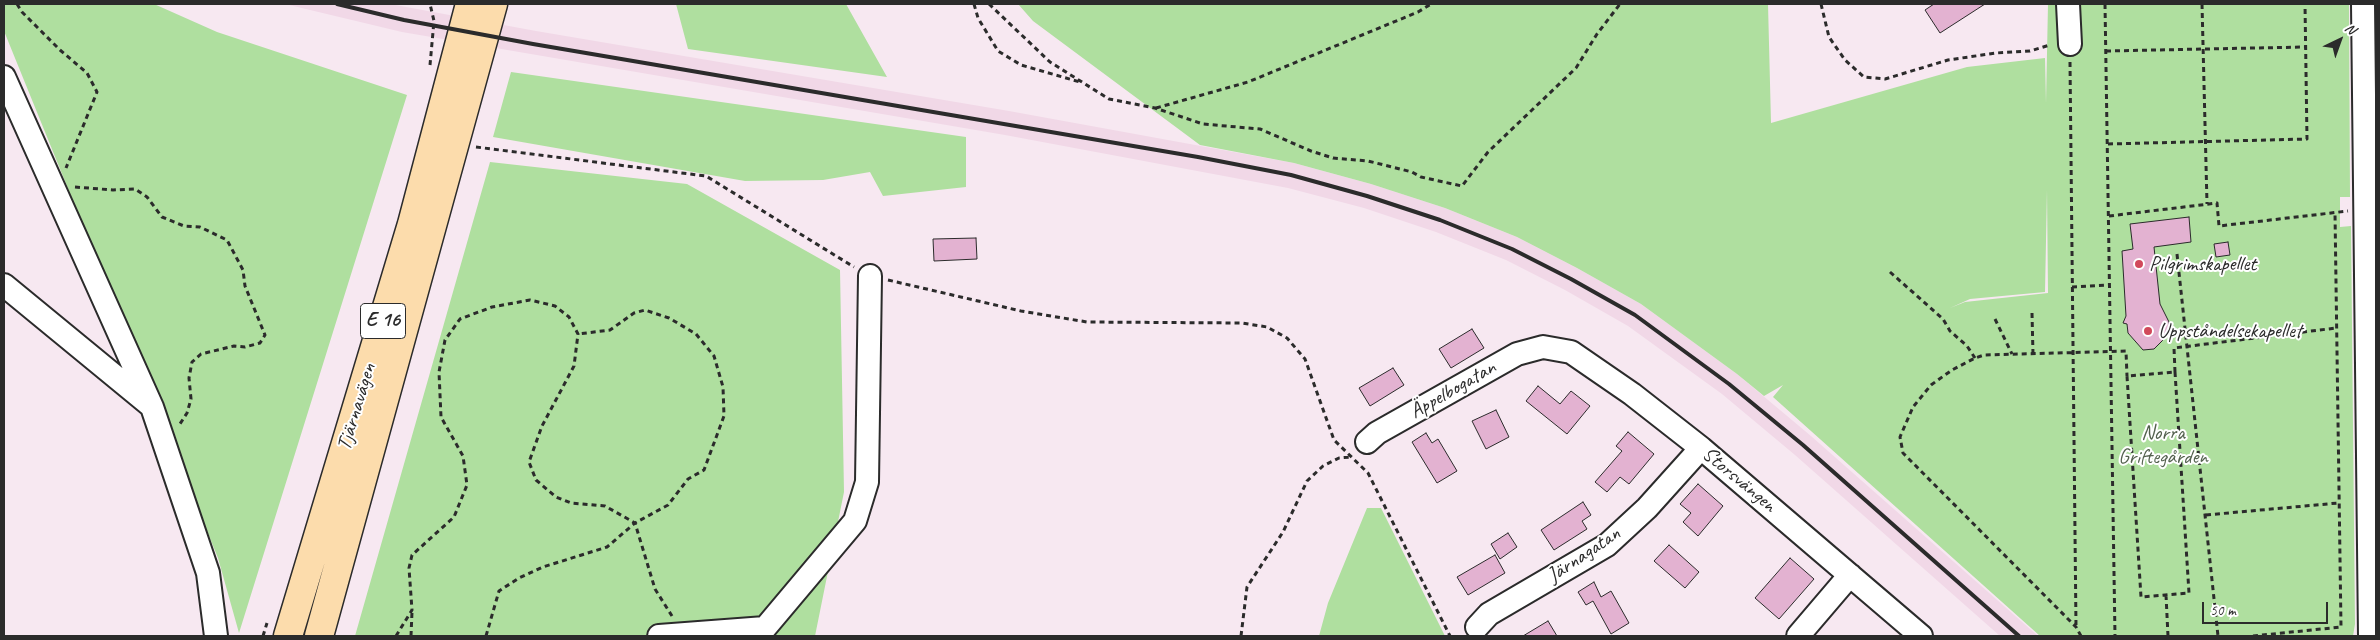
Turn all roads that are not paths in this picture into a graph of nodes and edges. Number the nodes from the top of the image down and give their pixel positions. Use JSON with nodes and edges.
{"nodes":[{"id":1,"x":470,"y":4,"type":"edge"},
{"id":2,"x":493,"y":4,"type":"edge"},
{"id":3,"x":2068,"y":4,"type":"edge"},
{"id":4,"x":2363,"y":4,"type":"edge"},
{"id":5,"x":2060,"y":45,"type":"road end"},
{"id":6,"x":2370,"y":67,"type":"edge"},
{"id":7,"x":4,"y":77,"type":"edge"},
{"id":8,"x":870,"y":276,"type":"road end"},
{"id":9,"x":4,"y":285,"type":"edge"},
{"id":10,"x":1543,"y":347,"type":"joint"},
{"id":11,"x":2371,"y":392,"type":"edge"},
{"id":12,"x":152,"y":407,"type":"junction"},
{"id":13,"x":1367,"y":442,"type":"road end"},
{"id":14,"x":1701,"y":448,"type":"junction"},
{"id":15,"x":1850,"y":575,"type":"junction"},
{"id":16,"x":1477,"y":627,"type":"dead end"},
{"id":17,"x":216,"y":636,"type":"edge"},
{"id":18,"x":288,"y":636,"type":"edge"},
{"id":19,"x":319,"y":636,"type":"edge"},
{"id":20,"x":659,"y":636,"type":"edge"},
{"id":21,"x":1798,"y":636,"type":"edge"},
{"id":22,"x":1921,"y":636,"type":"edge"},
{"id":23,"x":2370,"y":636,"type":"edge"}],
"edges":[{"from":1,"to":18,"type":"highway","name":"Tjärnavägen","number":"E 16"},
{"from":2,"to":19,"type":"highway","name":"Tjärnavägen","number":"E 16"},
{"from":3,"to":5,"type":"street"},
{"from":4,"to":6,"type":"street"},
{"from":6,"to":11,"type":"street"},
{"from":7,"to":12,"type":"street"},
{"from":8,"to":20,"type":"street"},
{"from":9,"to":12,"type":"street"},
{"from":10,"to":13,"type":"street","name":"Äppelbogatan"},
{"from":10,"to":14,"type":"street","name":"Storsvängen"},
{"from":11,"to":23,"type":"street"},
{"from":12,"to":17,"type":"street"},
{"from":14,"to":15,"type":"street","name":"Storsvängen"},
{"from":14,"to":16,"type":"street","name":"Järnagatan"},
{"from":15,"to":21,"type":"street"},
{"from":15,"to":22,"type":"street","name":"Storsvängen"}]}
